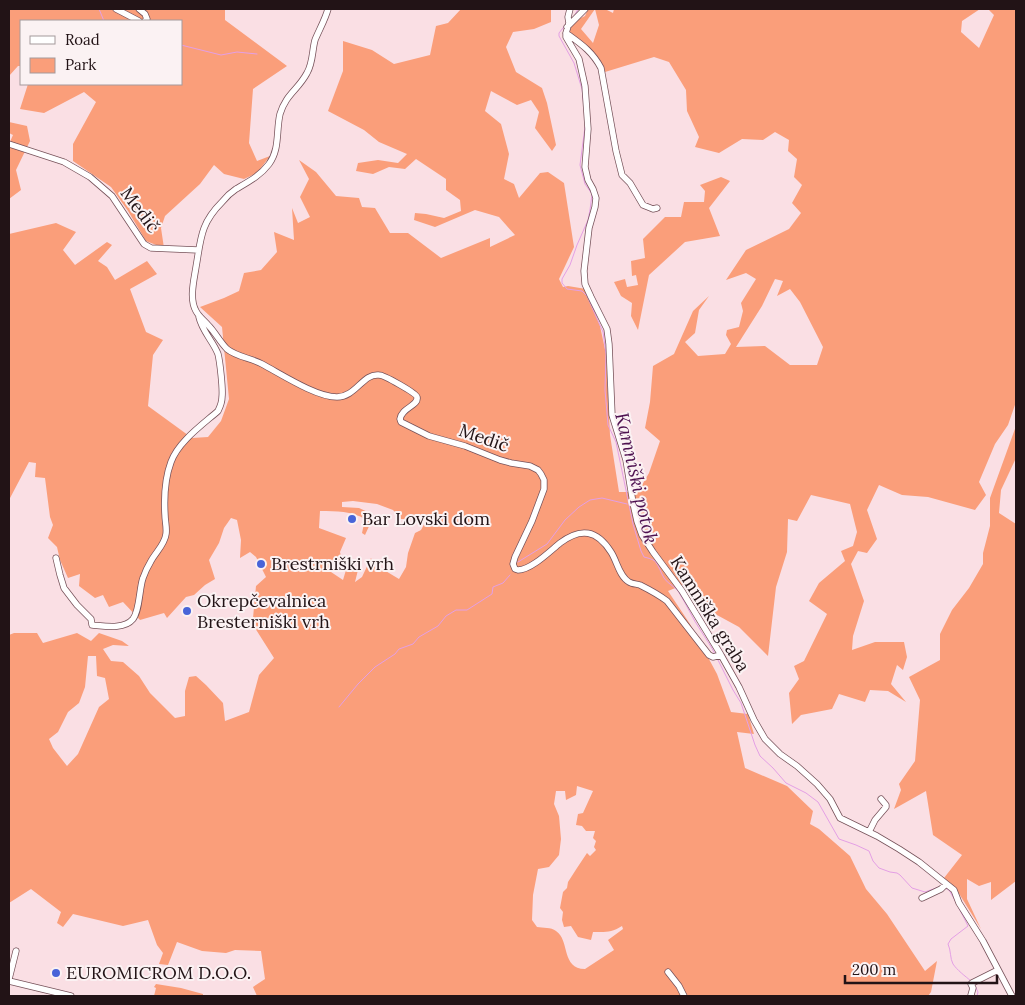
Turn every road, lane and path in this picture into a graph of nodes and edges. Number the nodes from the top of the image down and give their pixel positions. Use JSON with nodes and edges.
{"nodes":[{"id":1,"x":116,"y":9,"type":"edge"},
{"id":2,"x":139,"y":9,"type":"edge"},
{"id":3,"x":328,"y":9,"type":"edge"},
{"id":4,"x":570,"y":9,"type":"edge"},
{"id":5,"x":584,"y":9,"type":"edge"},
{"id":6,"x":137,"y":20,"type":"edge"},
{"id":7,"x":146,"y":20,"type":"edge"},
{"id":8,"x":567,"y":25,"type":"junction"},
{"id":9,"x":9,"y":144,"type":"edge"},
{"id":10,"x":657,"y":208,"type":"dead end"},
{"id":11,"x":198,"y":250,"type":"junction"},
{"id":12,"x":199,"y":316,"type":"junction"},
{"id":13,"x":56,"y":558,"type":"dead end"},
{"id":14,"x":717,"y":656,"type":"junction"},
{"id":15,"x":881,"y":800,"type":"dead end"},
{"id":16,"x":869,"y":832,"type":"junction"},
{"id":17,"x":944,"y":886,"type":"junction"},
{"id":18,"x":922,"y":898,"type":"dead end"},
{"id":19,"x":16,"y":952,"type":"dead end"},
{"id":20,"x":998,"y":970,"type":"junction"},
{"id":21,"x":668,"y":972,"type":"dead end"},
{"id":22,"x":9,"y":980,"type":"edge"},
{"id":23,"x":971,"y":995,"type":"dead end"},
{"id":24,"x":71,"y":996,"type":"edge"},
{"id":25,"x":684,"y":996,"type":"edge"},
{"id":26,"x":1012,"y":996,"type":"edge"}],
"edges":[{"from":1,"to":6,"type":"street"},
{"from":2,"to":7,"type":"street"},
{"from":3,"to":11,"type":"street","name":"Medič"},
{"from":4,"to":8,"type":"street"},
{"from":5,"to":8,"type":"street"},
{"from":8,"to":10,"type":"street"},
{"from":8,"to":14,"type":"street","name":"Kamniška graba"},
{"from":9,"to":11,"type":"street","name":"Medič"},
{"from":11,"to":12,"type":"street","name":"Medič"},
{"from":12,"to":13,"type":"street"},
{"from":12,"to":14,"type":"street","name":"Medič"},
{"from":14,"to":16,"type":"street","name":"Kamniška graba"},
{"from":15,"to":16,"type":"street"},
{"from":16,"to":17,"type":"street","name":"Kamniška graba"},
{"from":17,"to":18,"type":"street"},
{"from":17,"to":20,"type":"street","name":"Kamniška graba"},
{"from":19,"to":22,"type":"street"},
{"from":20,"to":23,"type":"street"},
{"from":20,"to":26,"type":"street","name":"Kamniška graba"},
{"from":21,"to":25,"type":"street"},
{"from":22,"to":24,"type":"street"}]}
